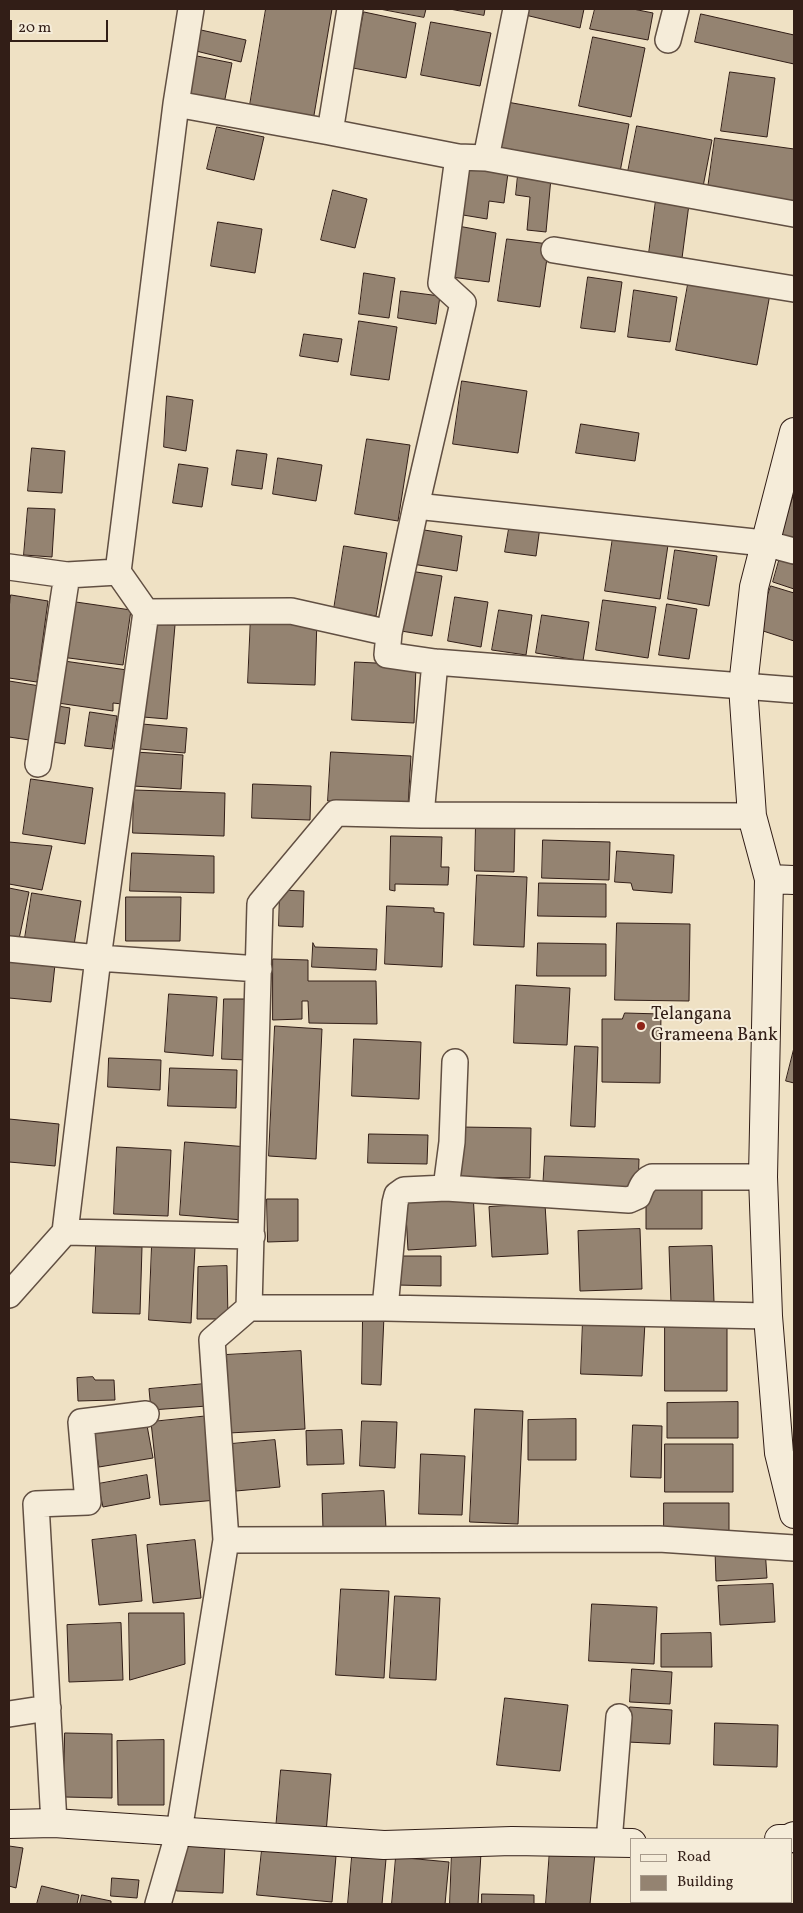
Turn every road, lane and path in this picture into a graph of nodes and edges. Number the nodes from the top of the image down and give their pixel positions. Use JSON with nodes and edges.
{"nodes":[{"id":1,"x":191,"y":9,"type":"edge"},
{"id":2,"x":350,"y":9,"type":"edge"},
{"id":3,"x":516,"y":9,"type":"edge"},
{"id":4,"x":676,"y":9,"type":"edge"},
{"id":5,"x":668,"y":40,"type":"dead end"},
{"id":6,"x":176,"y":104,"type":"junction"},
{"id":7,"x":330,"y":132,"type":"junction"},
{"id":8,"x":458,"y":157,"type":"junction"},
{"id":9,"x":486,"y":158,"type":"junction"},
{"id":10,"x":794,"y":214,"type":"edge"},
{"id":11,"x":554,"y":250,"type":"dead end"},
{"id":12,"x":794,"y":289,"type":"edge"},
{"id":13,"x":794,"y":432,"type":"edge"},
{"id":14,"x":416,"y":506,"type":"junction"},
{"id":15,"x":764,"y":543,"type":"junction"},
{"id":16,"x":794,"y":551,"type":"edge"},
{"id":17,"x":9,"y":567,"type":"edge"},
{"id":18,"x":118,"y":572,"type":"junction"},
{"id":19,"x":67,"y":575,"type":"junction"},
{"id":20,"x":146,"y":612,"type":"junction"},
{"id":21,"x":389,"y":633,"type":"junction"},
{"id":22,"x":435,"y":662,"type":"junction"},
{"id":23,"x":743,"y":686,"type":"junction"},
{"id":24,"x":794,"y":690,"type":"edge"},
{"id":25,"x":38,"y":764,"type":"dead end"},
{"id":26,"x":421,"y":815,"type":"junction"},
{"id":27,"x":752,"y":816,"type":"junction"},
{"id":28,"x":782,"y":879,"type":"edge"},
{"id":29,"x":9,"y":949,"type":"edge"},
{"id":30,"x":98,"y":958,"type":"junction"},
{"id":31,"x":259,"y":969,"type":"junction"},
{"id":32,"x":455,"y":1062,"type":"dead end"},
{"id":33,"x":763,"y":1177,"type":"junction"},
{"id":34,"x":446,"y":1188,"type":"junction"},
{"id":35,"x":65,"y":1232,"type":"junction"},
{"id":36,"x":252,"y":1236,"type":"junction"},
{"id":37,"x":9,"y":1295,"type":"edge"},
{"id":38,"x":249,"y":1308,"type":"junction"},
{"id":39,"x":385,"y":1308,"type":"junction"},
{"id":40,"x":768,"y":1316,"type":"junction"},
{"id":41,"x":146,"y":1414,"type":"dead end"},
{"id":42,"x":794,"y":1514,"type":"edge"},
{"id":43,"x":226,"y":1540,"type":"junction"},
{"id":44,"x":794,"y":1548,"type":"edge"},
{"id":45,"x":48,"y":1708,"type":"junction"},
{"id":46,"x":9,"y":1714,"type":"edge"},
{"id":47,"x":619,"y":1717,"type":"dead end"},
{"id":48,"x":54,"y":1823,"type":"junction"},
{"id":49,"x":9,"y":1824,"type":"edge"},
{"id":50,"x":179,"y":1831,"type":"junction"},
{"id":51,"x":620,"y":1842,"type":"edge"},
{"id":52,"x":158,"y":1904,"type":"edge"}],
"edges":[{"from":1,"to":6,"type":"street"},
{"from":2,"to":7,"type":"street"},
{"from":3,"to":9,"type":"street"},
{"from":4,"to":5,"type":"street"},
{"from":6,"to":7,"type":"street"},
{"from":6,"to":18,"type":"street"},
{"from":7,"to":8,"type":"street"},
{"from":8,"to":9,"type":"street"},
{"from":8,"to":14,"type":"street"},
{"from":9,"to":10,"type":"street"},
{"from":11,"to":12,"type":"street"},
{"from":13,"to":15,"type":"main road"},
{"from":14,"to":15,"type":"street"},
{"from":14,"to":21,"type":"street"},
{"from":15,"to":16,"type":"street"},
{"from":15,"to":23,"type":"main road"},
{"from":17,"to":19,"type":"street"},
{"from":18,"to":19,"type":"street"},
{"from":18,"to":20,"type":"street"},
{"from":19,"to":25,"type":"street"},
{"from":20,"to":21,"type":"street"},
{"from":20,"to":30,"type":"street"},
{"from":21,"to":22,"type":"street"},
{"from":22,"to":23,"type":"street"},
{"from":22,"to":26,"type":"street"},
{"from":23,"to":24,"type":"street"},
{"from":23,"to":27,"type":"main road"},
{"from":26,"to":27,"type":"street"},
{"from":26,"to":31,"type":"street"},
{"from":27,"to":28,"type":"main road"},
{"from":28,"to":33,"type":"main road"},
{"from":29,"to":30,"type":"street"},
{"from":30,"to":31,"type":"street"},
{"from":30,"to":35,"type":"street"},
{"from":31,"to":36,"type":"street"},
{"from":32,"to":34,"type":"street"},
{"from":33,"to":34,"type":"street"},
{"from":33,"to":40,"type":"main road"},
{"from":34,"to":39,"type":"street"},
{"from":35,"to":36,"type":"street"},
{"from":35,"to":37,"type":"street"},
{"from":36,"to":38,"type":"street"},
{"from":38,"to":39,"type":"street"},
{"from":38,"to":43,"type":"street"},
{"from":39,"to":40,"type":"street"},
{"from":40,"to":42,"type":"main road"},
{"from":41,"to":45,"type":"street"},
{"from":43,"to":44,"type":"street"},
{"from":43,"to":50,"type":"street"},
{"from":45,"to":46,"type":"street"},
{"from":45,"to":48,"type":"street"},
{"from":47,"to":51,"type":"street"},
{"from":48,"to":49,"type":"main road"},
{"from":48,"to":50,"type":"main road"},
{"from":50,"to":51,"type":"main road"},
{"from":50,"to":52,"type":"street"}]}
